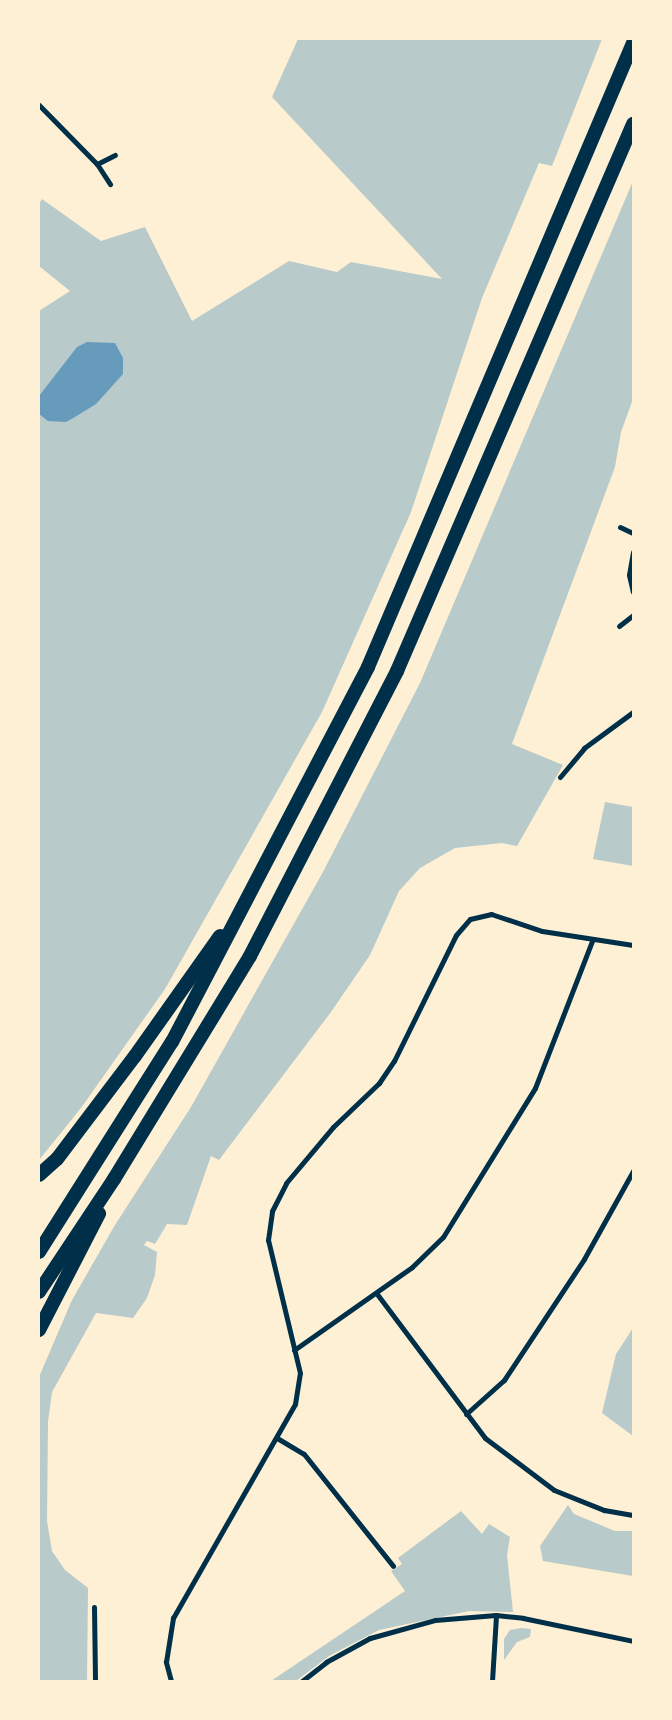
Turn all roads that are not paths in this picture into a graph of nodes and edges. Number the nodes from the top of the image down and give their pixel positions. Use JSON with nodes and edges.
{"nodes":[{"id":1,"x":633,"y":43,"type":"edge"},
{"id":2,"x":39,"y":105,"type":"edge"},
{"id":3,"x":633,"y":124,"type":"edge"},
{"id":4,"x":115,"y":155,"type":"dead end"},
{"id":5,"x":97,"y":164,"type":"junction"},
{"id":6,"x":110,"y":184,"type":"dead end"},
{"id":7,"x":620,"y":527,"type":"dead end"},
{"id":8,"x":633,"y":533,"type":"edge"},
{"id":9,"x":633,"y":552,"type":"edge"},
{"id":10,"x":633,"y":592,"type":"edge"},
{"id":11,"x":633,"y":615,"type":"edge"},
{"id":12,"x":619,"y":626,"type":"dead end"},
{"id":13,"x":633,"y":712,"type":"edge"},
{"id":14,"x":560,"y":778,"type":"dead end"},
{"id":15,"x":260,"y":878,"type":"junction"},
{"id":16,"x":592,"y":941,"type":"junction"},
{"id":17,"x":633,"y":945,"type":"edge"},
{"id":18,"x":633,"y":1171,"type":"edge"},
{"id":19,"x":39,"y":1175,"type":"edge"},
{"id":20,"x":114,"y":1179,"type":"junction"},
{"id":21,"x":39,"y":1252,"type":"edge"},
{"id":22,"x":39,"y":1292,"type":"edge"},
{"id":23,"x":377,"y":1294,"type":"junction"},
{"id":24,"x":39,"y":1330,"type":"edge"},
{"id":25,"x":294,"y":1350,"type":"junction"},
{"id":26,"x":466,"y":1414,"type":"junction"},
{"id":27,"x":277,"y":1438,"type":"junction"},
{"id":28,"x":633,"y":1515,"type":"edge"},
{"id":29,"x":393,"y":1566,"type":"dead end"},
{"id":30,"x":94,"y":1607,"type":"dead end"},
{"id":31,"x":496,"y":1615,"type":"junction"},
{"id":32,"x":633,"y":1641,"type":"edge"},
{"id":33,"x":95,"y":1681,"type":"edge"},
{"id":34,"x":171,"y":1681,"type":"edge"},
{"id":35,"x":302,"y":1681,"type":"edge"},
{"id":36,"x":492,"y":1681,"type":"edge"}],
"edges":[{"from":1,"to":15,"type":"highway"},
{"from":2,"to":5,"type":"street"},
{"from":3,"to":20,"type":"highway"},
{"from":4,"to":5,"type":"street"},
{"from":5,"to":6,"type":"street"},
{"from":7,"to":8,"type":"street"},
{"from":9,"to":10,"type":"street"},
{"from":11,"to":12,"type":"street"},
{"from":13,"to":14,"type":"street"},
{"from":15,"to":19,"type":"highway"},
{"from":15,"to":21,"type":"highway"},
{"from":16,"to":17,"type":"street"},
{"from":16,"to":23,"type":"street"},
{"from":16,"to":25,"type":"street"},
{"from":18,"to":26,"type":"street"},
{"from":20,"to":22,"type":"highway"},
{"from":20,"to":24,"type":"highway"},
{"from":23,"to":25,"type":"street"},
{"from":23,"to":26,"type":"street"},
{"from":25,"to":27,"type":"street"},
{"from":26,"to":28,"type":"street"},
{"from":27,"to":29,"type":"street"},
{"from":27,"to":34,"type":"street"},
{"from":30,"to":33,"type":"street"},
{"from":31,"to":32,"type":"street"},
{"from":31,"to":35,"type":"street"},
{"from":31,"to":36,"type":"street"}]}
